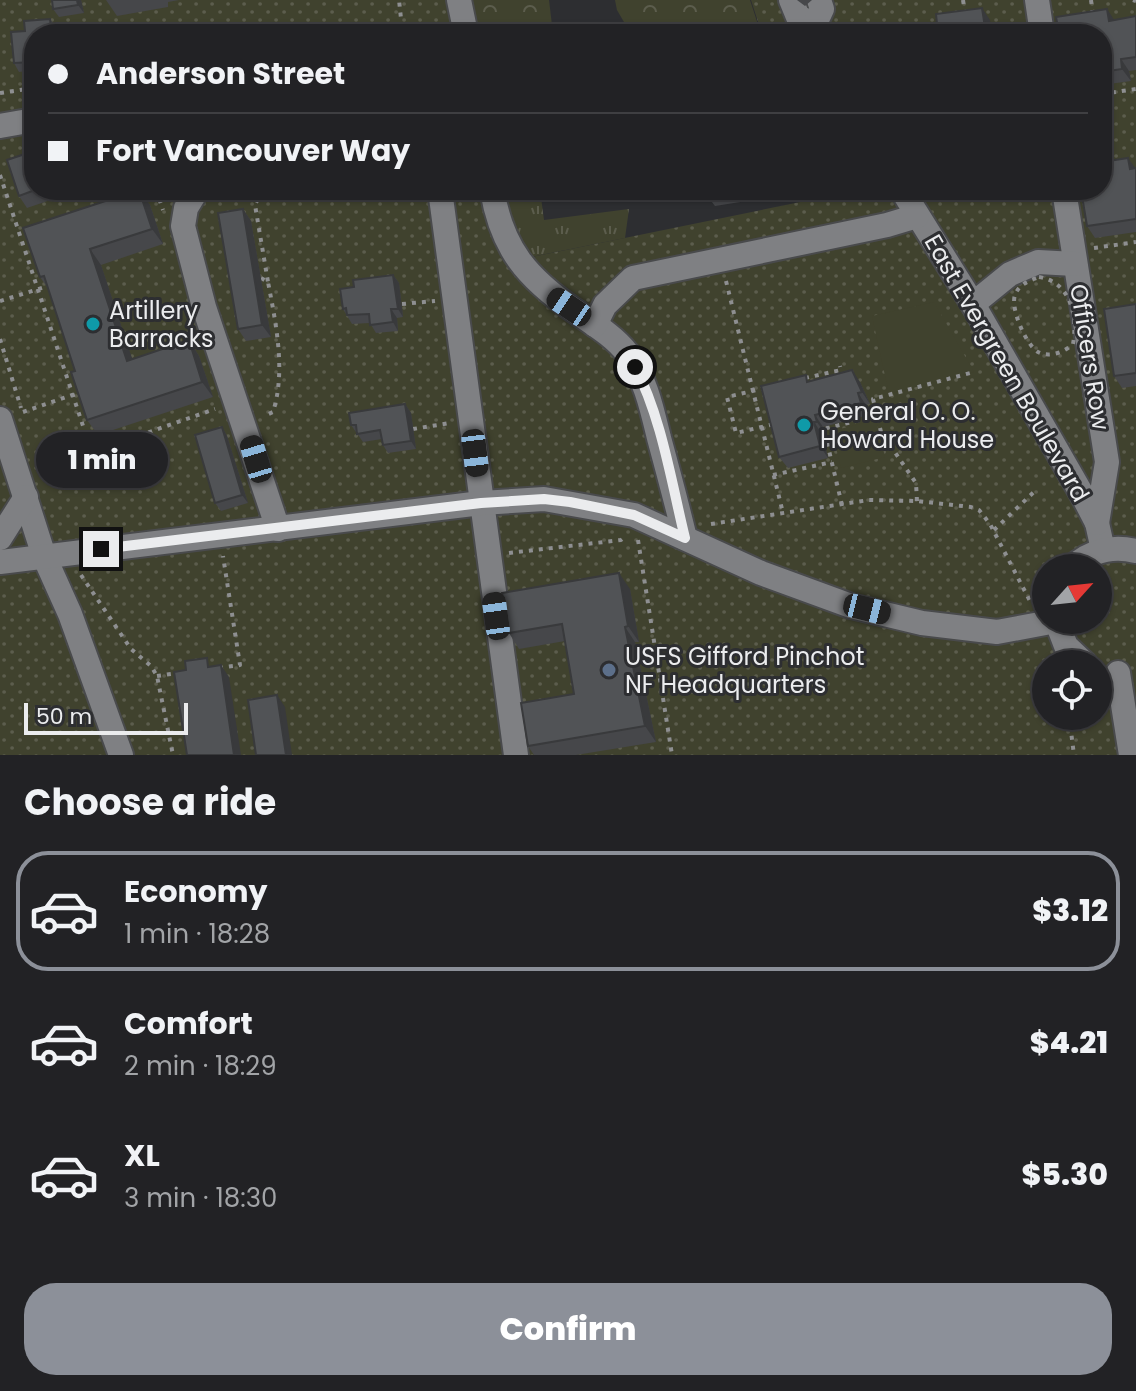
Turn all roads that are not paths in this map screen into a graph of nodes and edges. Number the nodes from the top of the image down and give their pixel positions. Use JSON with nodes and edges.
{"nodes":[{"id":1,"x":459,"y":0,"type":"edge"},
{"id":2,"x":791,"y":0,"type":"edge"},
{"id":3,"x":1037,"y":0,"type":"edge"},
{"id":4,"x":818,"y":19,"type":"edge"},
{"id":5,"x":464,"y":24,"type":"edge"},
{"id":6,"x":1041,"y":24,"type":"edge"},
{"id":7,"x":24,"y":122,"type":"edge"},
{"id":8,"x":0,"y":126,"type":"edge"},
{"id":9,"x":191,"y":200,"type":"edge"},
{"id":10,"x":441,"y":200,"type":"edge"},
{"id":11,"x":493,"y":200,"type":"edge"},
{"id":12,"x":908,"y":200,"type":"edge"},
{"id":13,"x":1067,"y":200,"type":"edge"},
{"id":14,"x":917,"y":216,"type":"junction"},
{"id":15,"x":1081,"y":256,"type":"junction"},
{"id":16,"x":973,"y":304,"type":"junction"},
{"id":17,"x":595,"y":325,"type":"junction"},
{"id":18,"x":11,"y":416,"type":"edge"},
{"id":19,"x":26,"y":497,"type":"junction"},
{"id":20,"x":481,"y":503,"type":"junction"},
{"id":21,"x":1097,"y":523,"type":"junction"},
{"id":22,"x":278,"y":529,"type":"junction"},
{"id":23,"x":695,"y":532,"type":"junction"},
{"id":24,"x":0,"y":538,"type":"edge"},
{"id":25,"x":1103,"y":550,"type":"junction"},
{"id":26,"x":1136,"y":551,"type":"edge"},
{"id":27,"x":1093,"y":554,"type":"edge"},
{"id":28,"x":44,"y":556,"type":"junction"},
{"id":29,"x":0,"y":562,"type":"edge"},
{"id":30,"x":1032,"y":625,"type":"edge"},
{"id":31,"x":1117,"y":671,"type":"edge"},
{"id":32,"x":121,"y":755,"type":"edge"},
{"id":33,"x":516,"y":755,"type":"edge"},
{"id":34,"x":1131,"y":755,"type":"edge"}],
"edges":[{"from":1,"to":5,"type":"street"},
{"from":2,"to":4,"type":"street"},
{"from":3,"to":6,"type":"street"},
{"from":7,"to":8,"type":"street"},
{"from":9,"to":22,"type":"street"},
{"from":10,"to":20,"type":"street"},
{"from":11,"to":17,"type":"street"},
{"from":12,"to":14,"type":"street","name":"East Evergreen Boulevard"},
{"from":13,"to":15,"type":"street","name":"Officers Row"},
{"from":14,"to":16,"type":"street","name":"East Evergreen Boulevard"},
{"from":14,"to":17,"type":"street"},
{"from":15,"to":16,"type":"street"},
{"from":15,"to":21,"type":"street","name":"Officers Row"},
{"from":16,"to":21,"type":"street","name":"East Evergreen Boulevard"},
{"from":17,"to":23,"type":"street"},
{"from":18,"to":19,"type":"street"},
{"from":19,"to":24,"type":"street"},
{"from":19,"to":28,"type":"street"},
{"from":20,"to":22,"type":"street"},
{"from":20,"to":23,"type":"street"},
{"from":20,"to":33,"type":"street"},
{"from":21,"to":25,"type":"street","name":"East Evergreen Boulevard"},
{"from":22,"to":28,"type":"street"},
{"from":23,"to":30,"type":"street"},
{"from":25,"to":26,"type":"street"},
{"from":25,"to":27,"type":"street"},
{"from":28,"to":29,"type":"street"},
{"from":28,"to":32,"type":"street"},
{"from":31,"to":34,"type":"street"}]}
